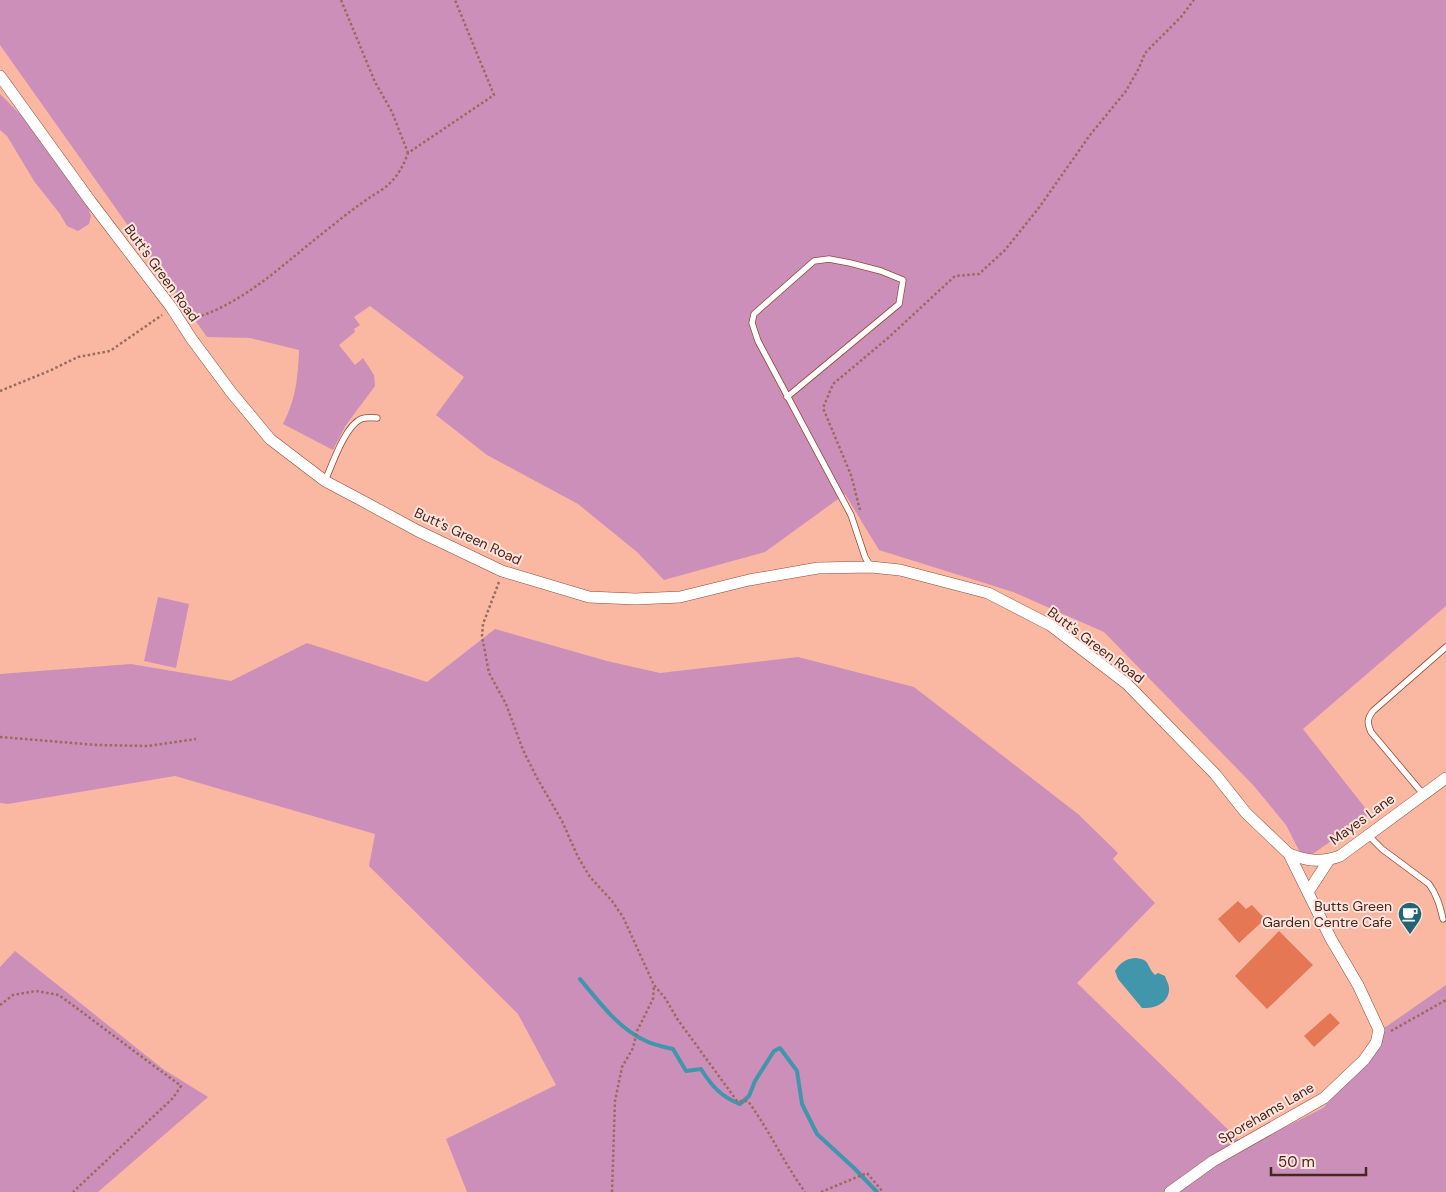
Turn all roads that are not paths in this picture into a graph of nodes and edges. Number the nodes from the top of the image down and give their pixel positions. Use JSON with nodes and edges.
{"nodes":[{"id":1,"x":0,"y":76,"type":"edge"},
{"id":2,"x":787,"y":397,"type":"junction"},
{"id":3,"x":376,"y":418,"type":"dead end"},
{"id":4,"x":324,"y":481,"type":"junction"},
{"id":5,"x":871,"y":567,"type":"junction"},
{"id":6,"x":1446,"y":648,"type":"edge"},
{"id":7,"x":1446,"y":778,"type":"edge"},
{"id":8,"x":1422,"y":794,"type":"junction"},
{"id":9,"x":1368,"y":835,"type":"junction"},
{"id":10,"x":1289,"y":854,"type":"junction"},
{"id":11,"x":1329,"y":860,"type":"junction"},
{"id":12,"x":1308,"y":892,"type":"junction"},
{"id":13,"x":1443,"y":919,"type":"dead end"},
{"id":14,"x":1170,"y":1192,"type":"edge"}],
"edges":[{"from":1,"to":4,"type":"street","name":"Butt's Green Road"},
{"from":2,"to":2,"type":"lane"},
{"from":2,"to":5,"type":"lane"},
{"from":3,"to":4,"type":"lane"},
{"from":4,"to":5,"type":"street","name":"Butt's Green Road"},
{"from":5,"to":10,"type":"street","name":"Butt's Green Road"},
{"from":6,"to":8,"type":"lane"},
{"from":7,"to":8,"type":"street","name":"Mayes Lane"},
{"from":8,"to":9,"type":"street","name":"Mayes Lane"},
{"from":9,"to":11,"type":"street","name":"Mayes Lane"},
{"from":9,"to":13,"type":"lane"},
{"from":10,"to":11,"type":"street","name":"Mayes Lane"},
{"from":10,"to":12,"type":"street"},
{"from":11,"to":12,"type":"street"},
{"from":12,"to":14,"type":"street","name":"Sporehams Lane"}]}
